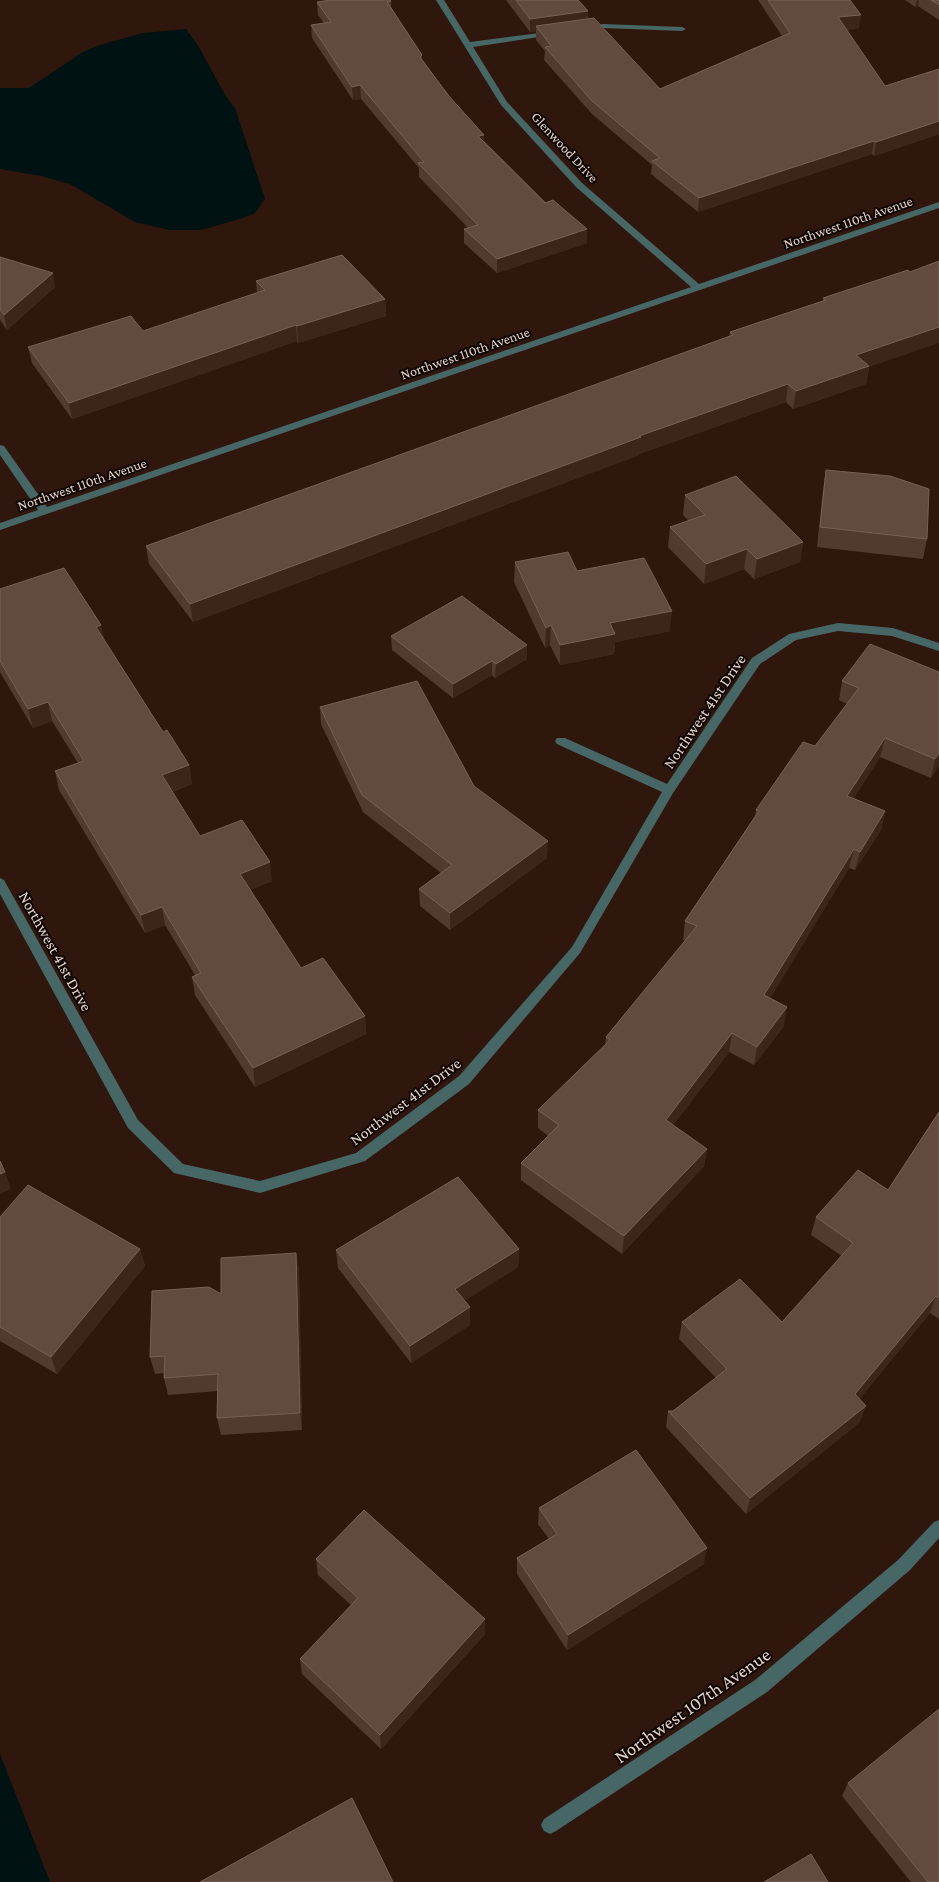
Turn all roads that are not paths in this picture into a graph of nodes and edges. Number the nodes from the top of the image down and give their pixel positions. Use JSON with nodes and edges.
{"nodes":[{"id":1,"x":440,"y":0,"type":"edge"},
{"id":2,"x":682,"y":29,"type":"dead end"},
{"id":3,"x":574,"y":30,"type":"edge"},
{"id":4,"x":565,"y":32,"type":"edge"},
{"id":5,"x":468,"y":45,"type":"junction"},
{"id":6,"x":939,"y":205,"type":"edge"},
{"id":7,"x":698,"y":288,"type":"junction"},
{"id":8,"x":0,"y":448,"type":"edge"},
{"id":9,"x":44,"y":511,"type":"junction"},
{"id":10,"x":0,"y":527,"type":"edge"},
{"id":11,"x":939,"y":647,"type":"edge"},
{"id":12,"x":561,"y":741,"type":"dead end"},
{"id":13,"x":669,"y":790,"type":"junction"},
{"id":14,"x":0,"y":883,"type":"edge"},
{"id":15,"x":939,"y":1527,"type":"edge"},
{"id":16,"x":550,"y":1825,"type":"dead end"}],
"edges":[{"from":1,"to":5,"type":"street","name":"Glenwood Drive"},
{"from":2,"to":3,"type":"street"},
{"from":4,"to":5,"type":"street"},
{"from":5,"to":7,"type":"street","name":"Glenwood Drive"},
{"from":6,"to":7,"type":"street","name":"Northwest 110th Avenue"},
{"from":7,"to":9,"type":"street","name":"Northwest 110th Avenue"},
{"from":8,"to":9,"type":"street"},
{"from":9,"to":10,"type":"street","name":"Northwest 110th Avenue"},
{"from":11,"to":13,"type":"street","name":"Northwest 41st Drive"},
{"from":12,"to":13,"type":"street","name":"Northwest 41st Drive"},
{"from":13,"to":14,"type":"street","name":"Northwest 41st Drive"},
{"from":15,"to":16,"type":"street","name":"Northwest 107th Avenue"}]}
